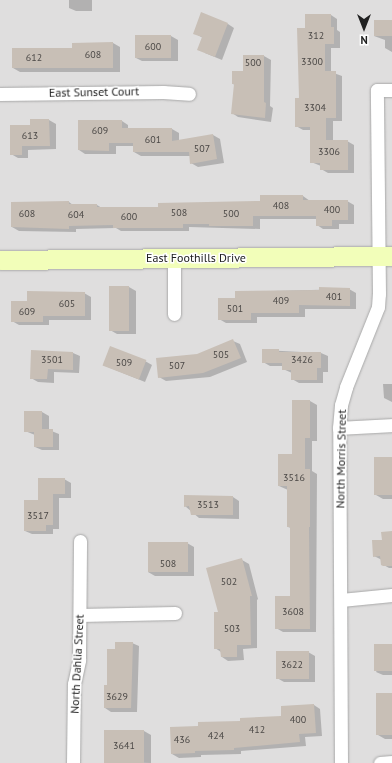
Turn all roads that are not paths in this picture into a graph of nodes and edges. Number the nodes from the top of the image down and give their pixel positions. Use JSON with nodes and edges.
{"nodes":[{"id":1,"x":392,"y":90,"type":"edge"},
{"id":2,"x":0,"y":94,"type":"edge"},
{"id":3,"x":189,"y":94,"type":"dead end"},
{"id":4,"x":385,"y":256,"type":"edge"},
{"id":5,"x":174,"y":258,"type":"junction"},
{"id":6,"x":0,"y":260,"type":"edge"},
{"id":7,"x":174,"y":314,"type":"dead end"},
{"id":8,"x":392,"y":425,"type":"edge"},
{"id":9,"x":339,"y":428,"type":"junction"},
{"id":10,"x":80,"y":541,"type":"dead end"},
{"id":11,"x":392,"y":595,"type":"edge"},
{"id":12,"x":341,"y":600,"type":"junction"},
{"id":13,"x":174,"y":613,"type":"dead end"},
{"id":14,"x":80,"y":615,"type":"junction"},
{"id":15,"x":392,"y":762,"type":"edge"},
{"id":16,"x":73,"y":763,"type":"edge"},
{"id":17,"x":341,"y":763,"type":"edge"},
{"id":18,"x":380,"y":763,"type":"edge"}],
"edges":[{"from":1,"to":4,"type":"street","name":"North Morris Street"},
{"from":2,"to":3,"type":"street","name":"East Sunset Court"},
{"from":4,"to":5,"type":"street","name":"East Foothills Drive"},
{"from":4,"to":9,"type":"street","name":"North Morris Street"},
{"from":5,"to":6,"type":"street","name":"East Foothills Drive"},
{"from":5,"to":7,"type":"street"},
{"from":8,"to":9,"type":"street"},
{"from":9,"to":12,"type":"street","name":"North Morris Street"},
{"from":10,"to":14,"type":"street","name":"North Dahlia Street"},
{"from":11,"to":12,"type":"street"},
{"from":12,"to":17,"type":"street","name":"North Morris Street"},
{"from":13,"to":14,"type":"street"},
{"from":14,"to":16,"type":"street","name":"North Dahlia Street"},
{"from":15,"to":18,"type":"street"}]}
